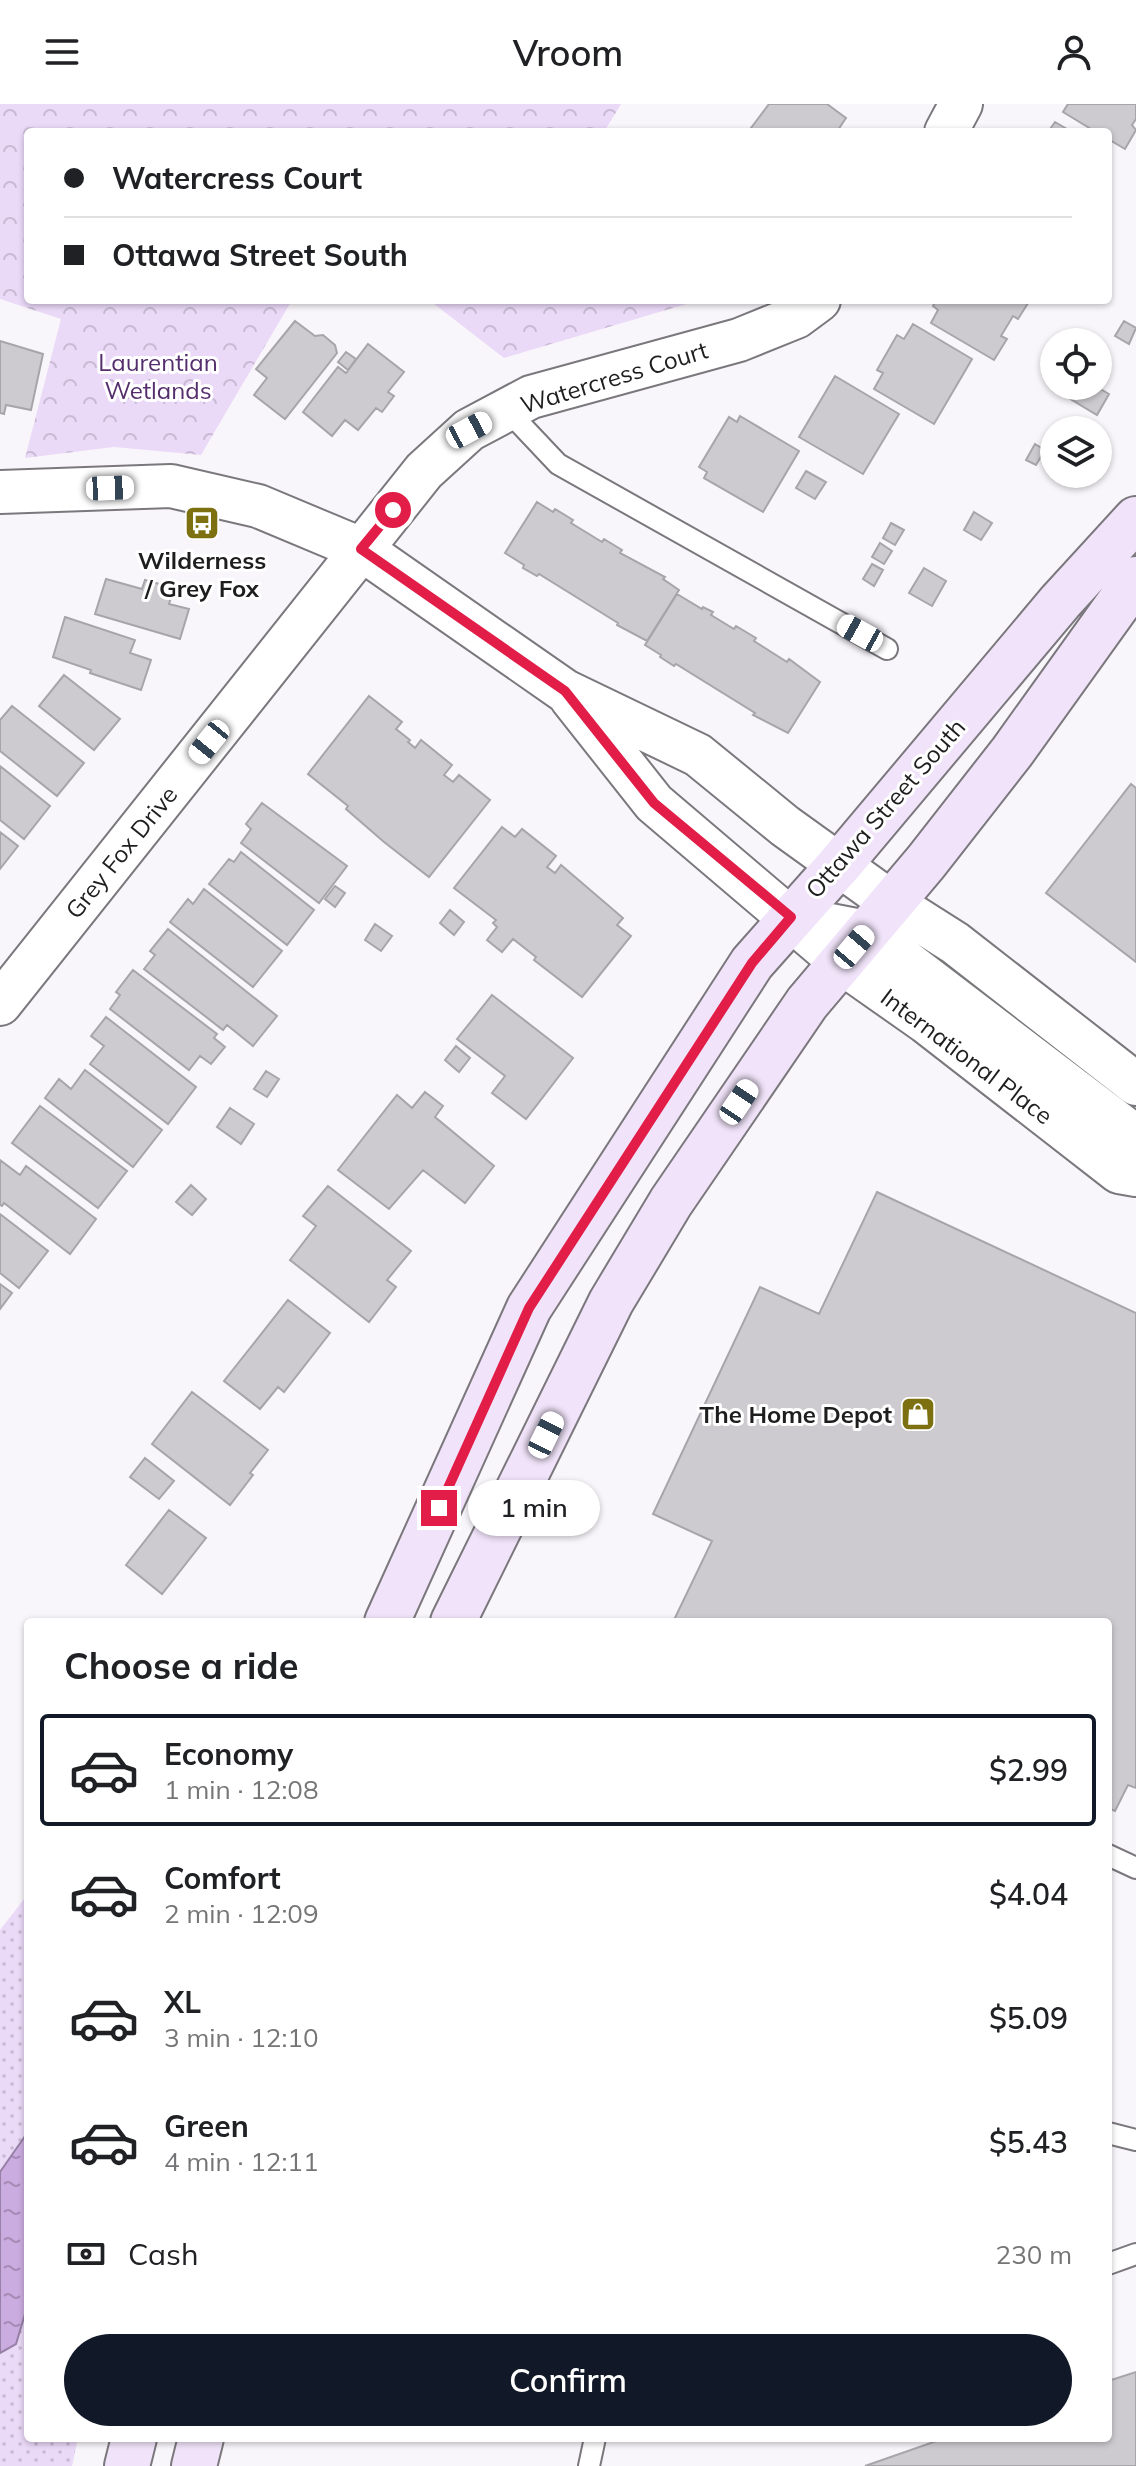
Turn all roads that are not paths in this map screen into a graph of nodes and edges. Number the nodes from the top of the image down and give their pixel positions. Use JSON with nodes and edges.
{"nodes":[{"id":1,"x":961,"y":104,"type":"edge"},
{"id":2,"x":948,"y":128,"type":"edge"},
{"id":3,"x":814,"y":304,"type":"edge"},
{"id":4,"x":507,"y":410,"type":"junction"},
{"id":5,"x":0,"y":492,"type":"edge"},
{"id":6,"x":1136,"y":519,"type":"edge"},
{"id":7,"x":361,"y":549,"type":"junction"},
{"id":8,"x":1136,"y":579,"type":"edge"},
{"id":9,"x":887,"y":649,"type":"dead end"},
{"id":10,"x":565,"y":691,"type":"junction"},
{"id":11,"x":839,"y":865,"type":"junction"},
{"id":12,"x":791,"y":917,"type":"junction"},
{"id":13,"x":867,"y":933,"type":"junction"},
{"id":14,"x":0,"y":1004,"type":"edge"},
{"id":15,"x":1136,"y":1084,"type":"edge"},
{"id":16,"x":1136,"y":1137,"type":"edge"},
{"id":17,"x":1136,"y":1175,"type":"edge"},
{"id":18,"x":389,"y":1618,"type":"edge"},
{"id":19,"x":455,"y":1618,"type":"edge"},
{"id":20,"x":1112,"y":1857,"type":"edge"},
{"id":21,"x":1136,"y":1868,"type":"edge"},
{"id":22,"x":1112,"y":2134,"type":"edge"},
{"id":23,"x":1136,"y":2140,"type":"edge"},
{"id":24,"x":1136,"y":2254,"type":"edge"},
{"id":25,"x":1112,"y":2263,"type":"edge"},
{"id":26,"x":133,"y":2442,"type":"edge"},
{"id":27,"x":200,"y":2442,"type":"edge"},
{"id":28,"x":594,"y":2442,"type":"edge"},
{"id":29,"x":127,"y":2466,"type":"edge"},
{"id":30,"x":194,"y":2466,"type":"edge"},
{"id":31,"x":589,"y":2466,"type":"edge"}],
"edges":[{"from":1,"to":2,"type":"street"},
{"from":3,"to":4,"type":"street","name":"Watercress Court"},
{"from":4,"to":7,"type":"street","name":"Watercress Court"},
{"from":4,"to":9,"type":"lane"},
{"from":5,"to":7,"type":"street"},
{"from":6,"to":11,"type":"main road","name":"Ottawa Street South"},
{"from":7,"to":10,"type":"street"},
{"from":7,"to":14,"type":"street","name":"Grey Fox Drive"},
{"from":8,"to":13,"type":"main road"},
{"from":10,"to":11,"type":"street"},
{"from":10,"to":12,"type":"street","name":"International Place"},
{"from":11,"to":12,"type":"main road","name":"Ottawa Street South"},
{"from":11,"to":13,"type":"street"},
{"from":12,"to":13,"type":"street","name":"International Place"},
{"from":12,"to":18,"type":"main road","name":"Ottawa Street South"},
{"from":13,"to":15,"type":"street","name":"International Place"},
{"from":13,"to":16,"type":"street","name":"International Place"},
{"from":13,"to":17,"type":"street","name":"International Place"},
{"from":13,"to":19,"type":"main road"},
{"from":20,"to":21,"type":"lane"},
{"from":22,"to":23,"type":"lane"},
{"from":24,"to":25,"type":"lane"},
{"from":26,"to":29,"type":"main road"},
{"from":27,"to":30,"type":"main road"},
{"from":28,"to":31,"type":"lane"}]}
